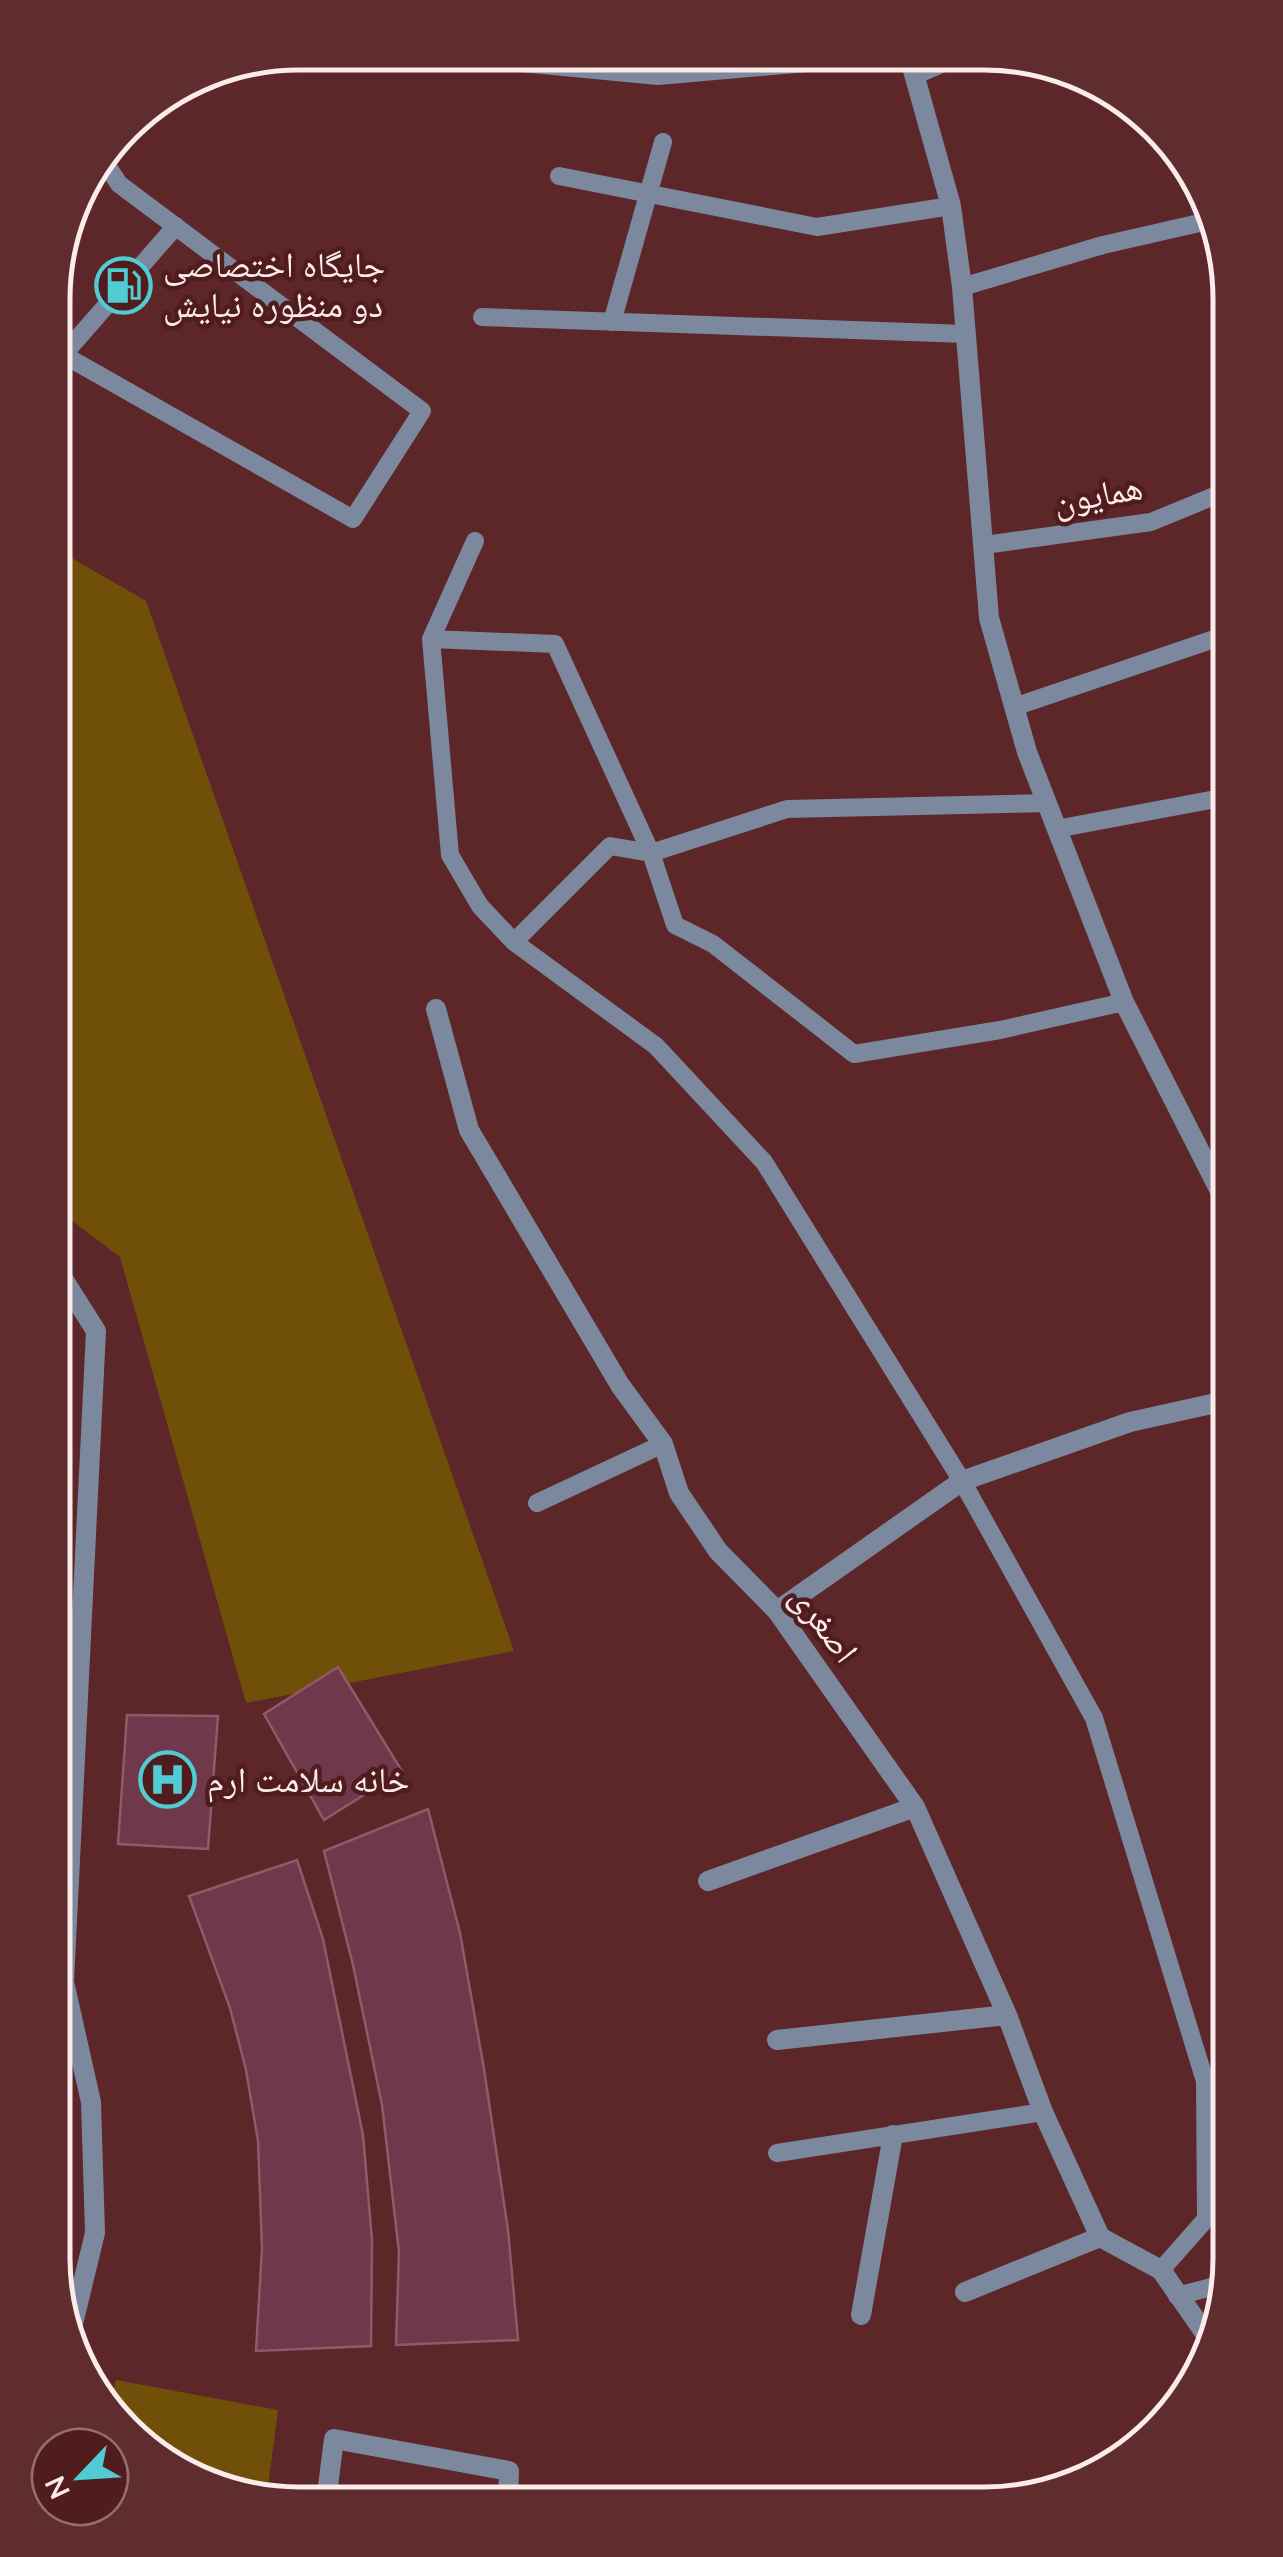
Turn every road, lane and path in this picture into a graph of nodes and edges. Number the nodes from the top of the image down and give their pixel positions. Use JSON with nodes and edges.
{"nodes":[{"id":1,"x":595,"y":70,"type":"edge"},
{"id":2,"x":726,"y":70,"type":"edge"},
{"id":3,"x":913,"y":70,"type":"edge"},
{"id":4,"x":662,"y":142,"type":"dead end"},
{"id":5,"x":110,"y":170,"type":"edge"},
{"id":6,"x":559,"y":176,"type":"dead end"},
{"id":7,"x":648,"y":194,"type":"junction"},
{"id":8,"x":951,"y":206,"type":"junction"},
{"id":9,"x":1200,"y":223,"type":"edge"},
{"id":10,"x":176,"y":226,"type":"junction"},
{"id":11,"x":962,"y":288,"type":"junction"},
{"id":12,"x":482,"y":317,"type":"dead end"},
{"id":13,"x":612,"y":322,"type":"junction"},
{"id":14,"x":966,"y":334,"type":"junction"},
{"id":15,"x":70,"y":341,"type":"edge"},
{"id":16,"x":70,"y":359,"type":"edge"},
{"id":17,"x":1213,"y":497,"type":"edge"},
{"id":18,"x":474,"y":541,"type":"dead end"},
{"id":19,"x":984,"y":545,"type":"junction"},
{"id":20,"x":1213,"y":638,"type":"edge"},
{"id":21,"x":431,"y":639,"type":"junction"},
{"id":22,"x":1014,"y":707,"type":"junction"},
{"id":23,"x":1213,"y":800,"type":"edge"},
{"id":24,"x":1047,"y":803,"type":"junction"},
{"id":25,"x":1056,"y":829,"type":"junction"},
{"id":26,"x":651,"y":854,"type":"junction"},
{"id":27,"x":514,"y":942,"type":"junction"},
{"id":28,"x":1124,"y":1002,"type":"junction"},
{"id":29,"x":436,"y":1009,"type":"dead end"},
{"id":30,"x":1213,"y":1176,"type":"edge"},
{"id":31,"x":70,"y":1290,"type":"edge"},
{"id":32,"x":1213,"y":1404,"type":"edge"},
{"id":33,"x":662,"y":1444,"type":"junction"},
{"id":34,"x":962,"y":1481,"type":"junction"},
{"id":35,"x":537,"y":1502,"type":"dead end"},
{"id":36,"x":778,"y":1611,"type":"junction"},
{"id":37,"x":915,"y":1807,"type":"junction"},
{"id":38,"x":70,"y":1860,"type":"edge"},
{"id":39,"x":708,"y":1881,"type":"dead end"},
{"id":40,"x":70,"y":2009,"type":"edge"},
{"id":41,"x":1008,"y":2016,"type":"junction"},
{"id":42,"x":777,"y":2040,"type":"dead end"},
{"id":43,"x":1043,"y":2112,"type":"junction"},
{"id":44,"x":894,"y":2135,"type":"junction"},
{"id":45,"x":1213,"y":2152,"type":"edge"},
{"id":46,"x":777,"y":2153,"type":"dead end"},
{"id":47,"x":1208,"y":2153,"type":"junction"},
{"id":48,"x":1100,"y":2237,"type":"junction"},
{"id":49,"x":1160,"y":2270,"type":"junction"},
{"id":50,"x":1211,"y":2287,"type":"edge"},
{"id":51,"x":965,"y":2292,"type":"dead end"},
{"id":52,"x":1177,"y":2296,"type":"junction"},
{"id":53,"x":76,"y":2311,"type":"edge"},
{"id":54,"x":861,"y":2315,"type":"dead end"},
{"id":55,"x":1202,"y":2329,"type":"edge"},
{"id":56,"x":328,"y":2487,"type":"edge"},
{"id":57,"x":508,"y":2487,"type":"edge"}],
"edges":[{"from":1,"to":2,"type":"lane"},
{"from":3,"to":8,"type":"street"},
{"from":4,"to":7,"type":"lane"},
{"from":5,"to":10,"type":"lane"},
{"from":6,"to":7,"type":"lane"},
{"from":7,"to":8,"type":"lane"},
{"from":7,"to":13,"type":"lane"},
{"from":8,"to":11,"type":"street"},
{"from":9,"to":11,"type":"lane"},
{"from":10,"to":15,"type":"lane"},
{"from":10,"to":16,"type":"lane"},
{"from":11,"to":14,"type":"street"},
{"from":12,"to":13,"type":"lane"},
{"from":13,"to":14,"type":"lane"},
{"from":14,"to":19,"type":"street"},
{"from":17,"to":19,"type":"lane","name":"همایون"},
{"from":18,"to":21,"type":"lane"},
{"from":19,"to":22,"type":"street"},
{"from":20,"to":22,"type":"lane"},
{"from":21,"to":26,"type":"lane"},
{"from":21,"to":27,"type":"lane"},
{"from":22,"to":24,"type":"street"},
{"from":23,"to":25,"type":"lane"},
{"from":24,"to":25,"type":"street"},
{"from":24,"to":26,"type":"lane"},
{"from":25,"to":28,"type":"street"},
{"from":26,"to":27,"type":"lane"},
{"from":26,"to":28,"type":"lane"},
{"from":27,"to":34,"type":"lane"},
{"from":28,"to":30,"type":"street"},
{"from":29,"to":33,"type":"street","name":"اصغری"},
{"from":31,"to":38,"type":"street"},
{"from":32,"to":34,"type":"street"},
{"from":33,"to":35,"type":"lane"},
{"from":33,"to":36,"type":"street","name":"اصغری"},
{"from":34,"to":36,"type":"street"},
{"from":34,"to":47,"type":"lane"},
{"from":36,"to":37,"type":"street","name":"اصغری"},
{"from":37,"to":39,"type":"street"},
{"from":37,"to":41,"type":"street","name":"اصغری"},
{"from":40,"to":53,"type":"street"},
{"from":41,"to":42,"type":"street"},
{"from":41,"to":43,"type":"street","name":"اصغری"},
{"from":43,"to":44,"type":"lane"},
{"from":43,"to":48,"type":"street","name":"اصغری"},
{"from":44,"to":46,"type":"lane"},
{"from":44,"to":54,"type":"street"},
{"from":45,"to":47,"type":"lane"},
{"from":47,"to":49,"type":"lane"},
{"from":48,"to":49,"type":"street"},
{"from":48,"to":51,"type":"street"},
{"from":49,"to":52,"type":"street"},
{"from":50,"to":52,"type":"lane"},
{"from":52,"to":55,"type":"street"},
{"from":56,"to":57,"type":"street"}]}
